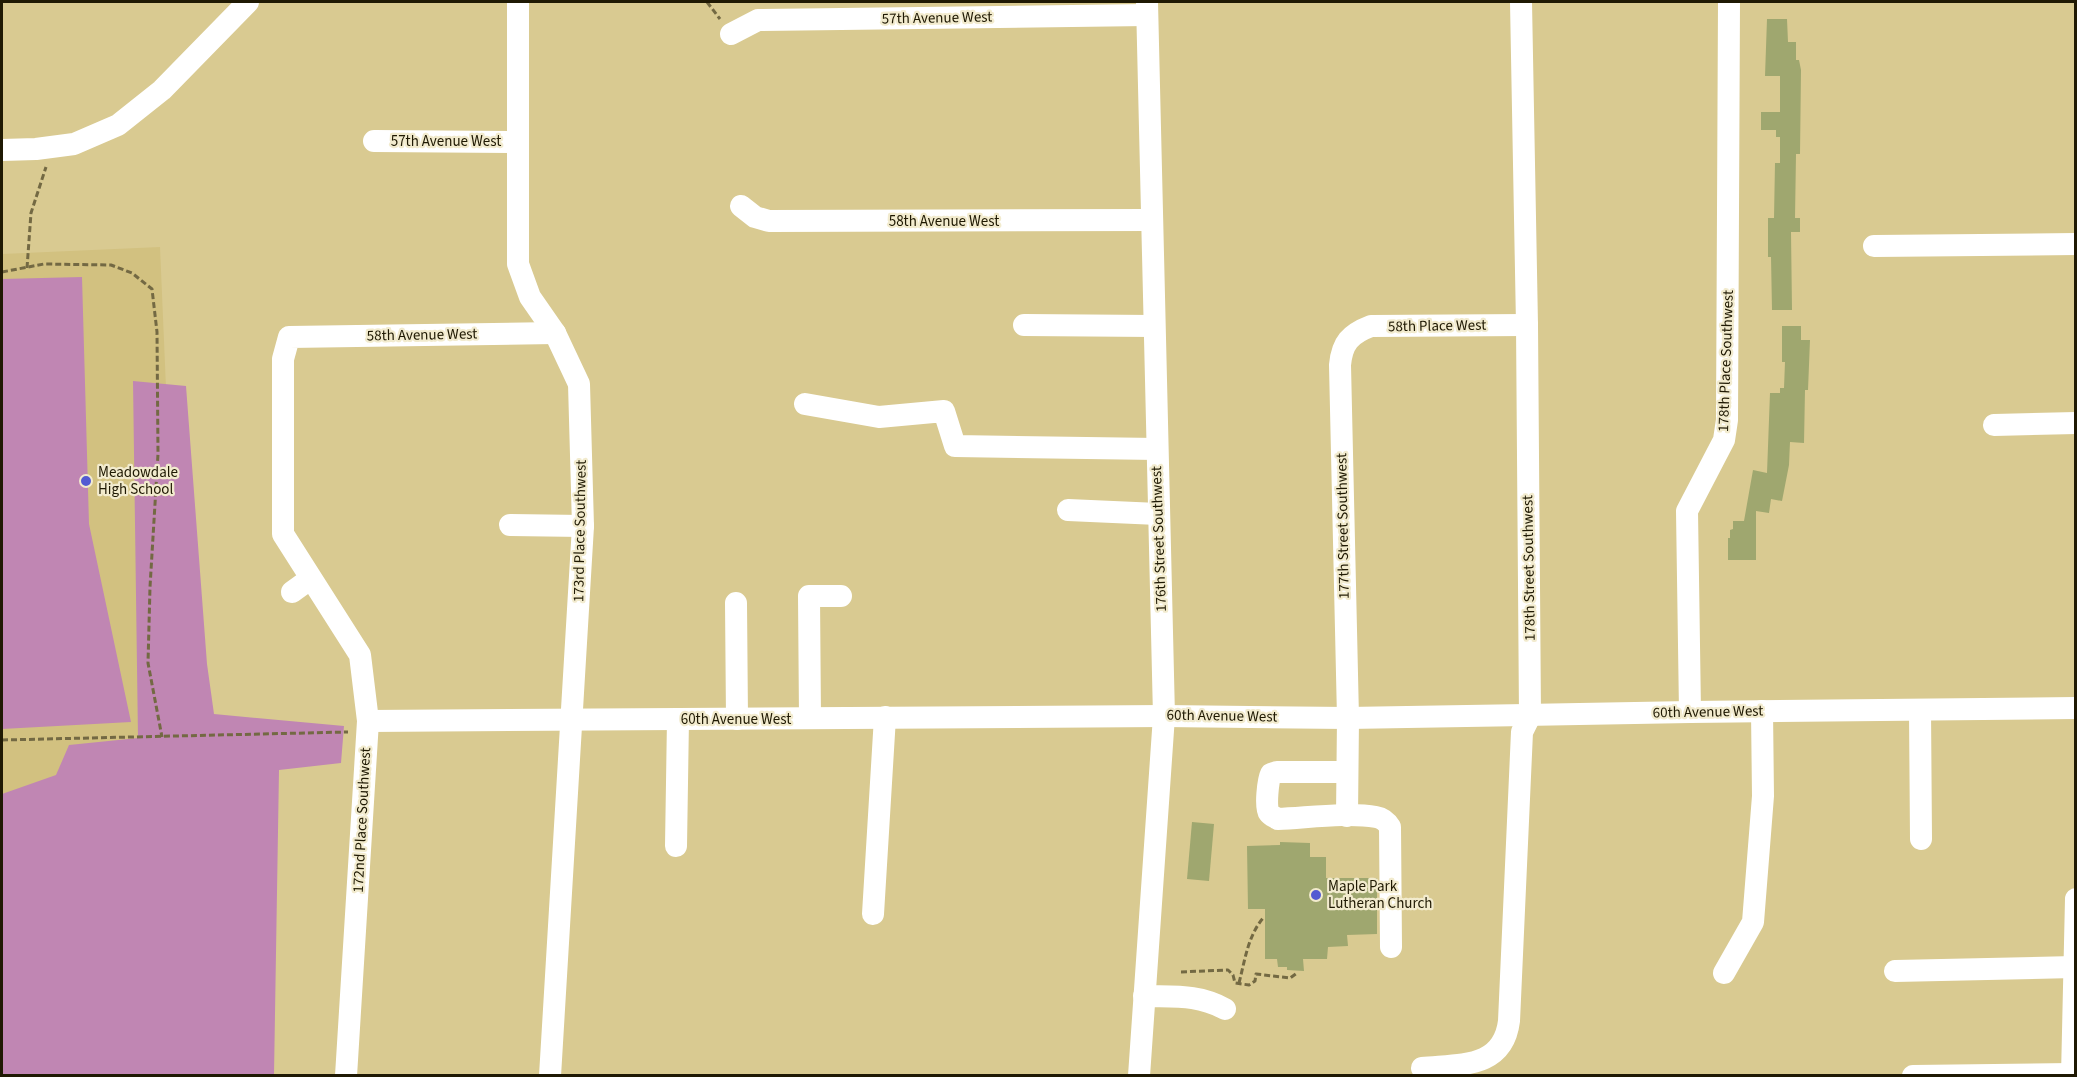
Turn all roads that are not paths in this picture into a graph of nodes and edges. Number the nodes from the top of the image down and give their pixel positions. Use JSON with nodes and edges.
{"nodes":[{"id":1,"x":248,"y":2,"type":"edge"},
{"id":2,"x":518,"y":2,"type":"edge"},
{"id":3,"x":1521,"y":2,"type":"edge"},
{"id":4,"x":1729,"y":2,"type":"edge"},
{"id":5,"x":1147,"y":8,"type":"edge"},
{"id":6,"x":731,"y":34,"type":"dead end"},
{"id":7,"x":374,"y":141,"type":"dead end"},
{"id":8,"x":517,"y":142,"type":"junction"},
{"id":9,"x":2,"y":150,"type":"edge"},
{"id":10,"x":741,"y":206,"type":"dead end"},
{"id":11,"x":1151,"y":220,"type":"junction"},
{"id":12,"x":2076,"y":244,"type":"edge"},
{"id":13,"x":1874,"y":246,"type":"dead end"},
{"id":14,"x":1024,"y":325,"type":"dead end"},
{"id":15,"x":1527,"y":325,"type":"junction"},
{"id":16,"x":1154,"y":326,"type":"junction"},
{"id":17,"x":555,"y":333,"type":"junction"},
{"id":18,"x":1350,"y":336,"type":"joint"},
{"id":19,"x":289,"y":337,"type":"joint"},
{"id":20,"x":805,"y":404,"type":"dead end"},
{"id":21,"x":2076,"y":423,"type":"edge"},
{"id":22,"x":1994,"y":425,"type":"dead end"},
{"id":23,"x":1156,"y":449,"type":"junction"},
{"id":24,"x":1068,"y":510,"type":"dead end"},
{"id":25,"x":1158,"y":514,"type":"junction"},
{"id":26,"x":510,"y":525,"type":"dead end"},
{"id":27,"x":583,"y":526,"type":"junction"},
{"id":28,"x":310,"y":579,"type":"junction"},
{"id":29,"x":292,"y":592,"type":"dead end"},
{"id":30,"x":841,"y":596,"type":"dead end"},
{"id":31,"x":736,"y":603,"type":"dead end"},
{"id":32,"x":2076,"y":708,"type":"edge"},
{"id":33,"x":1920,"y":710,"type":"junction"},
{"id":34,"x":1762,"y":711,"type":"junction"},
{"id":35,"x":1690,"y":712,"type":"junction"},
{"id":36,"x":1164,"y":716,"type":"junction"},
{"id":37,"x":1530,"y":716,"type":"junction"},
{"id":38,"x":885,"y":717,"type":"junction"},
{"id":39,"x":810,"y":718,"type":"junction"},
{"id":40,"x":1348,"y":718,"type":"junction"},
{"id":41,"x":678,"y":719,"type":"junction"},
{"id":42,"x":737,"y":719,"type":"junction"},
{"id":43,"x":572,"y":720,"type":"junction"},
{"id":44,"x":368,"y":724,"type":"junction"},
{"id":45,"x":1347,"y":772,"type":"junction"},
{"id":46,"x":1347,"y":816,"type":"junction"},
{"id":47,"x":1921,"y":839,"type":"dead end"},
{"id":48,"x":676,"y":846,"type":"dead end"},
{"id":49,"x":2076,"y":899,"type":"edge"},
{"id":50,"x":873,"y":914,"type":"dead end"},
{"id":51,"x":1391,"y":947,"type":"dead end"},
{"id":52,"x":2074,"y":967,"type":"edge"},
{"id":53,"x":1895,"y":971,"type":"dead end"},
{"id":54,"x":1724,"y":973,"type":"dead end"},
{"id":55,"x":1144,"y":996,"type":"junction"},
{"id":56,"x":1225,"y":1009,"type":"dead end"},
{"id":57,"x":1422,"y":1068,"type":"dead end"},
{"id":58,"x":2072,"y":1075,"type":"edge"},
{"id":59,"x":346,"y":1076,"type":"edge"},
{"id":60,"x":550,"y":1076,"type":"edge"},
{"id":61,"x":1139,"y":1076,"type":"edge"},
{"id":62,"x":1913,"y":1076,"type":"edge"}],
"edges":[{"from":1,"to":9,"type":"street"},
{"from":2,"to":8,"type":"street","name":"173rd Place Southwest"},
{"from":3,"to":15,"type":"street","name":"178th Street Southwest"},
{"from":4,"to":35,"type":"street","name":"178th Place Southwest"},
{"from":5,"to":6,"type":"street","name":"57th Avenue West"},
{"from":5,"to":11,"type":"street","name":"176th Street Southwest"},
{"from":7,"to":8,"type":"street","name":"57th Avenue West"},
{"from":8,"to":17,"type":"street","name":"173rd Place Southwest"},
{"from":10,"to":11,"type":"street","name":"58th Avenue West"},
{"from":11,"to":16,"type":"street","name":"176th Street Southwest"},
{"from":12,"to":13,"type":"street"},
{"from":14,"to":16,"type":"street"},
{"from":15,"to":18,"type":"street","name":"58th Place West"},
{"from":15,"to":37,"type":"street","name":"178th Street Southwest"},
{"from":16,"to":23,"type":"street","name":"176th Street Southwest"},
{"from":17,"to":19,"type":"street","name":"58th Avenue West"},
{"from":17,"to":27,"type":"street","name":"173rd Place Southwest"},
{"from":18,"to":40,"type":"street","name":"177th Street Southwest"},
{"from":19,"to":28,"type":"street","name":"172nd Place Southwest"},
{"from":20,"to":23,"type":"street"},
{"from":21,"to":22,"type":"street"},
{"from":23,"to":25,"type":"street","name":"176th Street Southwest"},
{"from":24,"to":25,"type":"street"},
{"from":25,"to":36,"type":"street","name":"176th Street Southwest"},
{"from":26,"to":27,"type":"street"},
{"from":27,"to":43,"type":"street","name":"173rd Place Southwest"},
{"from":28,"to":29,"type":"street"},
{"from":28,"to":44,"type":"street","name":"172nd Place Southwest"},
{"from":30,"to":39,"type":"street"},
{"from":31,"to":42,"type":"street"},
{"from":32,"to":33,"type":"street","name":"60th Avenue West"},
{"from":33,"to":34,"type":"street","name":"60th Avenue West"},
{"from":33,"to":47,"type":"street"},
{"from":34,"to":35,"type":"street","name":"60th Avenue West"},
{"from":34,"to":54,"type":"street"},
{"from":35,"to":37,"type":"street","name":"60th Avenue West"},
{"from":36,"to":38,"type":"street","name":"60th Avenue West"},
{"from":36,"to":40,"type":"street","name":"60th Avenue West"},
{"from":36,"to":55,"type":"street","name":"176th Street Southwest"},
{"from":37,"to":40,"type":"street","name":"60th Avenue West"},
{"from":37,"to":57,"type":"street","name":"178th Street Southwest"},
{"from":38,"to":39,"type":"street","name":"60th Avenue West"},
{"from":38,"to":50,"type":"street"},
{"from":39,"to":42,"type":"street","name":"60th Avenue West"},
{"from":40,"to":45,"type":"street","name":"177th Street Southwest"},
{"from":41,"to":42,"type":"street","name":"60th Avenue West"},
{"from":41,"to":43,"type":"street","name":"60th Avenue West"},
{"from":41,"to":48,"type":"street"},
{"from":43,"to":44,"type":"street","name":"60th Avenue West"},
{"from":43,"to":60,"type":"street","name":"173rd Place Southwest"},
{"from":44,"to":59,"type":"street","name":"172nd Place Southwest"},
{"from":45,"to":46,"type":"street","name":"177th Street Southwest"},
{"from":45,"to":46,"type":"street"},
{"from":46,"to":51,"type":"street"},
{"from":49,"to":52,"type":"street"},
{"from":52,"to":53,"type":"street"},
{"from":52,"to":58,"type":"street"},
{"from":55,"to":56,"type":"street"},
{"from":55,"to":61,"type":"street","name":"176th Street Southwest"},
{"from":58,"to":62,"type":"street"}]}
